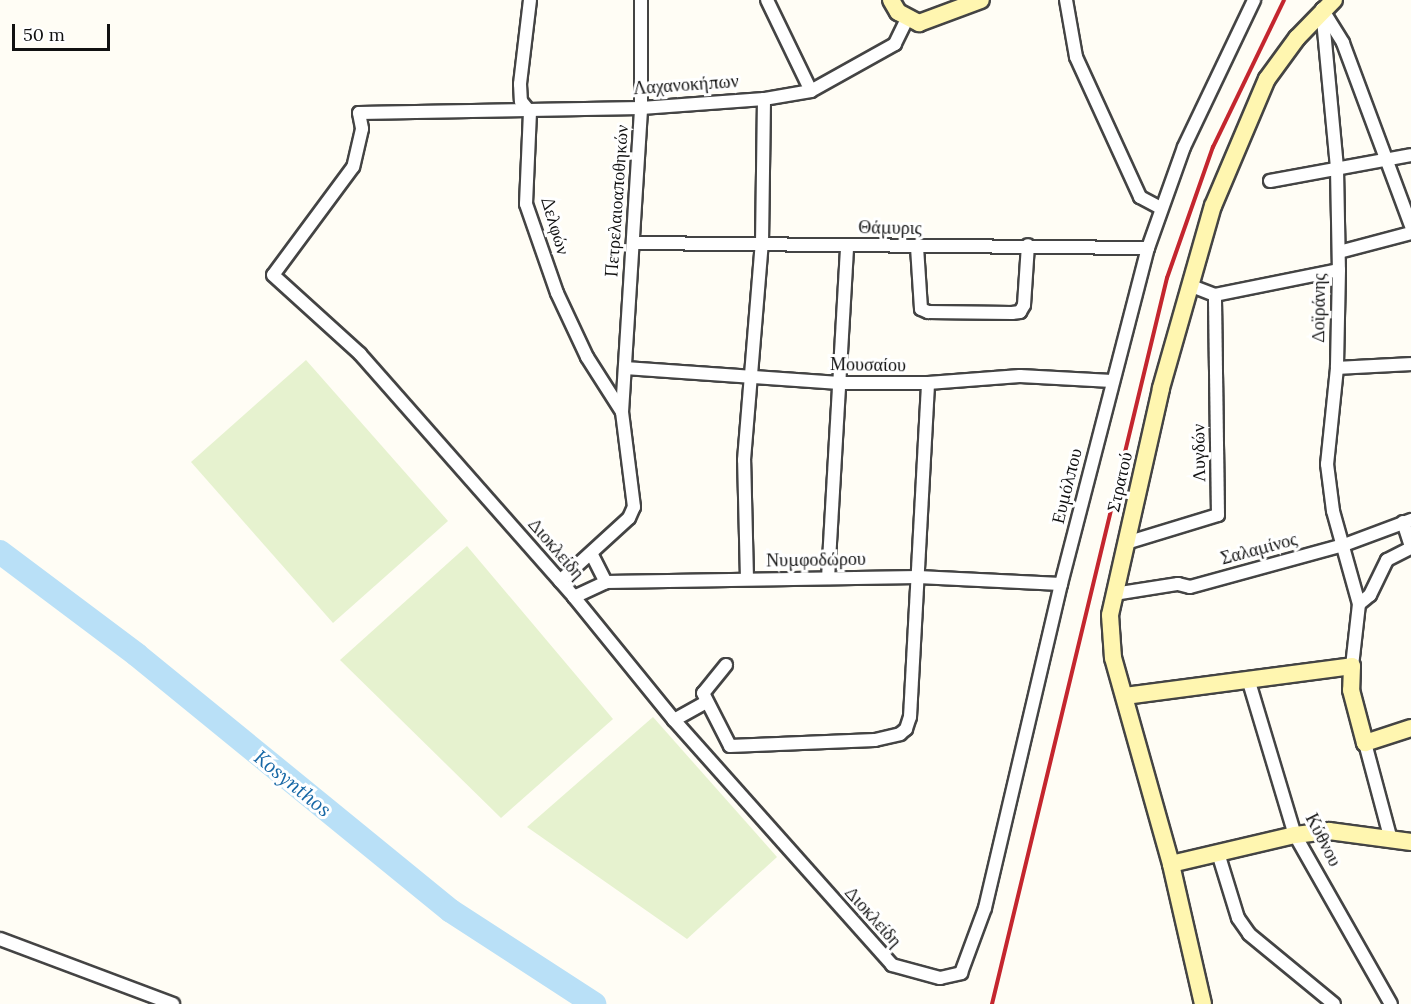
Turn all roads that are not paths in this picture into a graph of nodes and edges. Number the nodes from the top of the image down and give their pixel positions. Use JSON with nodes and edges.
{"nodes":[{"id":1,"x":530,"y":0,"type":"edge"},
{"id":2,"x":641,"y":0,"type":"edge"},
{"id":3,"x":767,"y":0,"type":"edge"},
{"id":4,"x":891,"y":0,"type":"edge"},
{"id":5,"x":981,"y":0,"type":"edge"},
{"id":6,"x":1066,"y":0,"type":"edge"},
{"id":7,"x":1254,"y":0,"type":"edge"},
{"id":8,"x":1328,"y":5,"type":"edge"},
{"id":9,"x":907,"y":19,"type":"junction"},
{"id":10,"x":811,"y":91,"type":"junction"},
{"id":11,"x":764,"y":99,"type":"junction"},
{"id":12,"x":641,"y":108,"type":"junction"},
{"id":13,"x":530,"y":112,"type":"junction"},
{"id":14,"x":359,"y":113,"type":"joint"},
{"id":15,"x":1411,"y":155,"type":"edge"},
{"id":16,"x":1385,"y":160,"type":"junction"},
{"id":17,"x":1337,"y":169,"type":"junction"},
{"id":18,"x":1270,"y":181,"type":"dead end"},
{"id":19,"x":1161,"y":208,"type":"junction"},
{"id":20,"x":1411,"y":226,"type":"edge"},
{"id":21,"x":1411,"y":233,"type":"edge"},
{"id":22,"x":633,"y":243,"type":"junction"},
{"id":23,"x":762,"y":243,"type":"junction"},
{"id":24,"x":1028,"y":245,"type":"junction"},
{"id":25,"x":847,"y":246,"type":"junction"},
{"id":26,"x":918,"y":247,"type":"junction"},
{"id":27,"x":1148,"y":248,"type":"junction"},
{"id":28,"x":1339,"y":252,"type":"junction"},
{"id":29,"x":1339,"y":270,"type":"junction"},
{"id":30,"x":1189,"y":285,"type":"junction"},
{"id":31,"x":1215,"y":295,"type":"junction"},
{"id":32,"x":1411,"y":364,"type":"edge"},
{"id":33,"x":624,"y":368,"type":"junction"},
{"id":34,"x":1337,"y":368,"type":"junction"},
{"id":35,"x":750,"y":379,"type":"junction"},
{"id":36,"x":1112,"y":381,"type":"junction"},
{"id":37,"x":839,"y":383,"type":"junction"},
{"id":38,"x":928,"y":383,"type":"junction"},
{"id":39,"x":622,"y":412,"type":"junction"},
{"id":40,"x":1407,"y":521,"type":"edge"},
{"id":41,"x":1126,"y":543,"type":"junction"},
{"id":42,"x":1344,"y":545,"type":"junction"},
{"id":43,"x":1411,"y":548,"type":"edge"},
{"id":44,"x":591,"y":553,"type":"junction"},
{"id":45,"x":918,"y":577,"type":"junction"},
{"id":46,"x":828,"y":578,"type":"junction"},
{"id":47,"x":747,"y":579,"type":"junction"},
{"id":48,"x":560,"y":581,"type":"junction"},
{"id":49,"x":606,"y":582,"type":"junction"},
{"id":50,"x":1061,"y":584,"type":"junction"},
{"id":51,"x":1114,"y":594,"type":"junction"},
{"id":52,"x":574,"y":597,"type":"junction"},
{"id":53,"x":1359,"y":604,"type":"junction"},
{"id":54,"x":726,"y":665,"type":"dead end"},
{"id":55,"x":1352,"y":666,"type":"junction"},
{"id":56,"x":1249,"y":682,"type":"junction"},
{"id":57,"x":1125,"y":696,"type":"junction"},
{"id":58,"x":706,"y":702,"type":"junction"},
{"id":59,"x":674,"y":720,"type":"junction"},
{"id":60,"x":1411,"y":728,"type":"edge"},
{"id":61,"x":1365,"y":743,"type":"junction"},
{"id":62,"x":1295,"y":835,"type":"junction"},
{"id":63,"x":1391,"y":840,"type":"junction"},
{"id":64,"x":1411,"y":842,"type":"edge"},
{"id":65,"x":1218,"y":853,"type":"junction"},
{"id":66,"x":1171,"y":864,"type":"junction"},
{"id":67,"x":0,"y":939,"type":"edge"},
{"id":68,"x":940,"y":978,"type":"joint"},
{"id":69,"x":173,"y":1004,"type":"edge"},
{"id":70,"x":1203,"y":1004,"type":"edge"},
{"id":71,"x":1334,"y":1004,"type":"edge"},
{"id":72,"x":1391,"y":1004,"type":"edge"}],
"edges":[{"from":1,"to":13,"type":"street","name":"Δελφών"},
{"from":2,"to":12,"type":"street","name":"Πετρελαιοαποθηκών"},
{"from":3,"to":10,"type":"street"},
{"from":4,"to":9,"type":"main road"},
{"from":5,"to":9,"type":"main road"},
{"from":6,"to":19,"type":"street"},
{"from":7,"to":19,"type":"street","name":"Ευμόλπου"},
{"from":8,"to":16,"type":"street"},
{"from":8,"to":17,"type":"street","name":"Δοϊράνης"},
{"from":8,"to":30,"type":"main road","name":"Στρατού"},
{"from":9,"to":10,"type":"street","name":"Λαχανοκήπων"},
{"from":10,"to":11,"type":"street","name":"Λαχανοκήπων"},
{"from":11,"to":12,"type":"street","name":"Λαχανοκήπων"},
{"from":11,"to":23,"type":"street"},
{"from":12,"to":13,"type":"street","name":"Λαχανοκήπων"},
{"from":12,"to":22,"type":"street","name":"Πετρελαιοαποθηκών"},
{"from":13,"to":14,"type":"street","name":"Λαχανοκήπων"},
{"from":13,"to":39,"type":"street","name":"Δελφών"},
{"from":14,"to":48,"type":"street","name":"Διοκλείδη"},
{"from":15,"to":16,"type":"street"},
{"from":16,"to":17,"type":"street"},
{"from":16,"to":20,"type":"street"},
{"from":17,"to":18,"type":"street"},
{"from":17,"to":28,"type":"street","name":"Δοϊράνης"},
{"from":19,"to":27,"type":"street","name":"Ευμόλπου"},
{"from":21,"to":28,"type":"street"},
{"from":22,"to":23,"type":"street","name":"Θάμυρις"},
{"from":22,"to":33,"type":"street","name":"Πετρελαιοαποθηκών"},
{"from":23,"to":25,"type":"street","name":"Θάμυρις"},
{"from":23,"to":35,"type":"street"},
{"from":24,"to":26,"type":"street","name":"Θάμυρις"},
{"from":24,"to":26,"type":"street"},
{"from":24,"to":27,"type":"street","name":"Θάμυρις"},
{"from":25,"to":26,"type":"street","name":"Θάμυρις"},
{"from":25,"to":37,"type":"street"},
{"from":27,"to":36,"type":"street","name":"Ευμόλπου"},
{"from":28,"to":29,"type":"street","name":"Δοϊράνης"},
{"from":29,"to":31,"type":"street"},
{"from":29,"to":34,"type":"street","name":"Δοϊράνης"},
{"from":30,"to":31,"type":"street"},
{"from":30,"to":41,"type":"main road","name":"Στρατού"},
{"from":31,"to":41,"type":"street","name":"Λυγδών"},
{"from":32,"to":34,"type":"street"},
{"from":33,"to":35,"type":"street","name":"Μουσαίου"},
{"from":33,"to":39,"type":"street","name":"Πετρελαιοαποθηκών"},
{"from":34,"to":42,"type":"street","name":"Δοϊράνης"},
{"from":35,"to":37,"type":"street","name":"Μουσαίου"},
{"from":35,"to":47,"type":"street"},
{"from":36,"to":38,"type":"street","name":"Μουσαίου"},
{"from":36,"to":50,"type":"street","name":"Ευμόλπου"},
{"from":37,"to":38,"type":"street","name":"Μουσαίου"},
{"from":37,"to":46,"type":"street"},
{"from":38,"to":45,"type":"street"},
{"from":39,"to":44,"type":"street","name":"Πετρελαιοαποθηκών"},
{"from":40,"to":42,"type":"street","name":"Σαλαμίνος"},
{"from":40,"to":43,"type":"street"},
{"from":41,"to":51,"type":"main road","name":"Στρατού"},
{"from":42,"to":51,"type":"street","name":"Σαλαμίνος"},
{"from":42,"to":53,"type":"street","name":"Δοϊράνης"},
{"from":43,"to":53,"type":"street"},
{"from":44,"to":48,"type":"street"},
{"from":44,"to":49,"type":"street"},
{"from":45,"to":46,"type":"street","name":"Νυμφοδώρου"},
{"from":45,"to":50,"type":"street","name":"Νυμφοδώρου"},
{"from":45,"to":58,"type":"street"},
{"from":46,"to":47,"type":"street","name":"Νυμφοδώρου"},
{"from":47,"to":49,"type":"street","name":"Νυμφοδώρου"},
{"from":48,"to":52,"type":"street","name":"Διοκλείδη"},
{"from":49,"to":52,"type":"street","name":"Νυμφοδώρου"},
{"from":50,"to":68,"type":"street","name":"Ευμόλπου"},
{"from":51,"to":57,"type":"main road","name":"Στρατού"},
{"from":52,"to":59,"type":"street","name":"Διοκλείδη"},
{"from":53,"to":55,"type":"street","name":"Δοϊράνης"},
{"from":54,"to":58,"type":"street"},
{"from":55,"to":56,"type":"main road"},
{"from":55,"to":61,"type":"main road","name":"Δοϊράνης"},
{"from":56,"to":57,"type":"main road"},
{"from":56,"to":62,"type":"street","name":"Κύθνου"},
{"from":57,"to":66,"type":"main road","name":"Στρατού"},
{"from":58,"to":59,"type":"street"},
{"from":59,"to":68,"type":"street","name":"Διοκλείδη"},
{"from":60,"to":61,"type":"main road"},
{"from":61,"to":63,"type":"street","name":"Δοϊράνης"},
{"from":62,"to":63,"type":"main road"},
{"from":62,"to":65,"type":"main road"},
{"from":62,"to":72,"type":"street","name":"Κύθνου"},
{"from":63,"to":64,"type":"main road"},
{"from":65,"to":66,"type":"main road"},
{"from":65,"to":71,"type":"street"},
{"from":66,"to":70,"type":"main road","name":"Στρατού"},
{"from":67,"to":69,"type":"street"}]}
